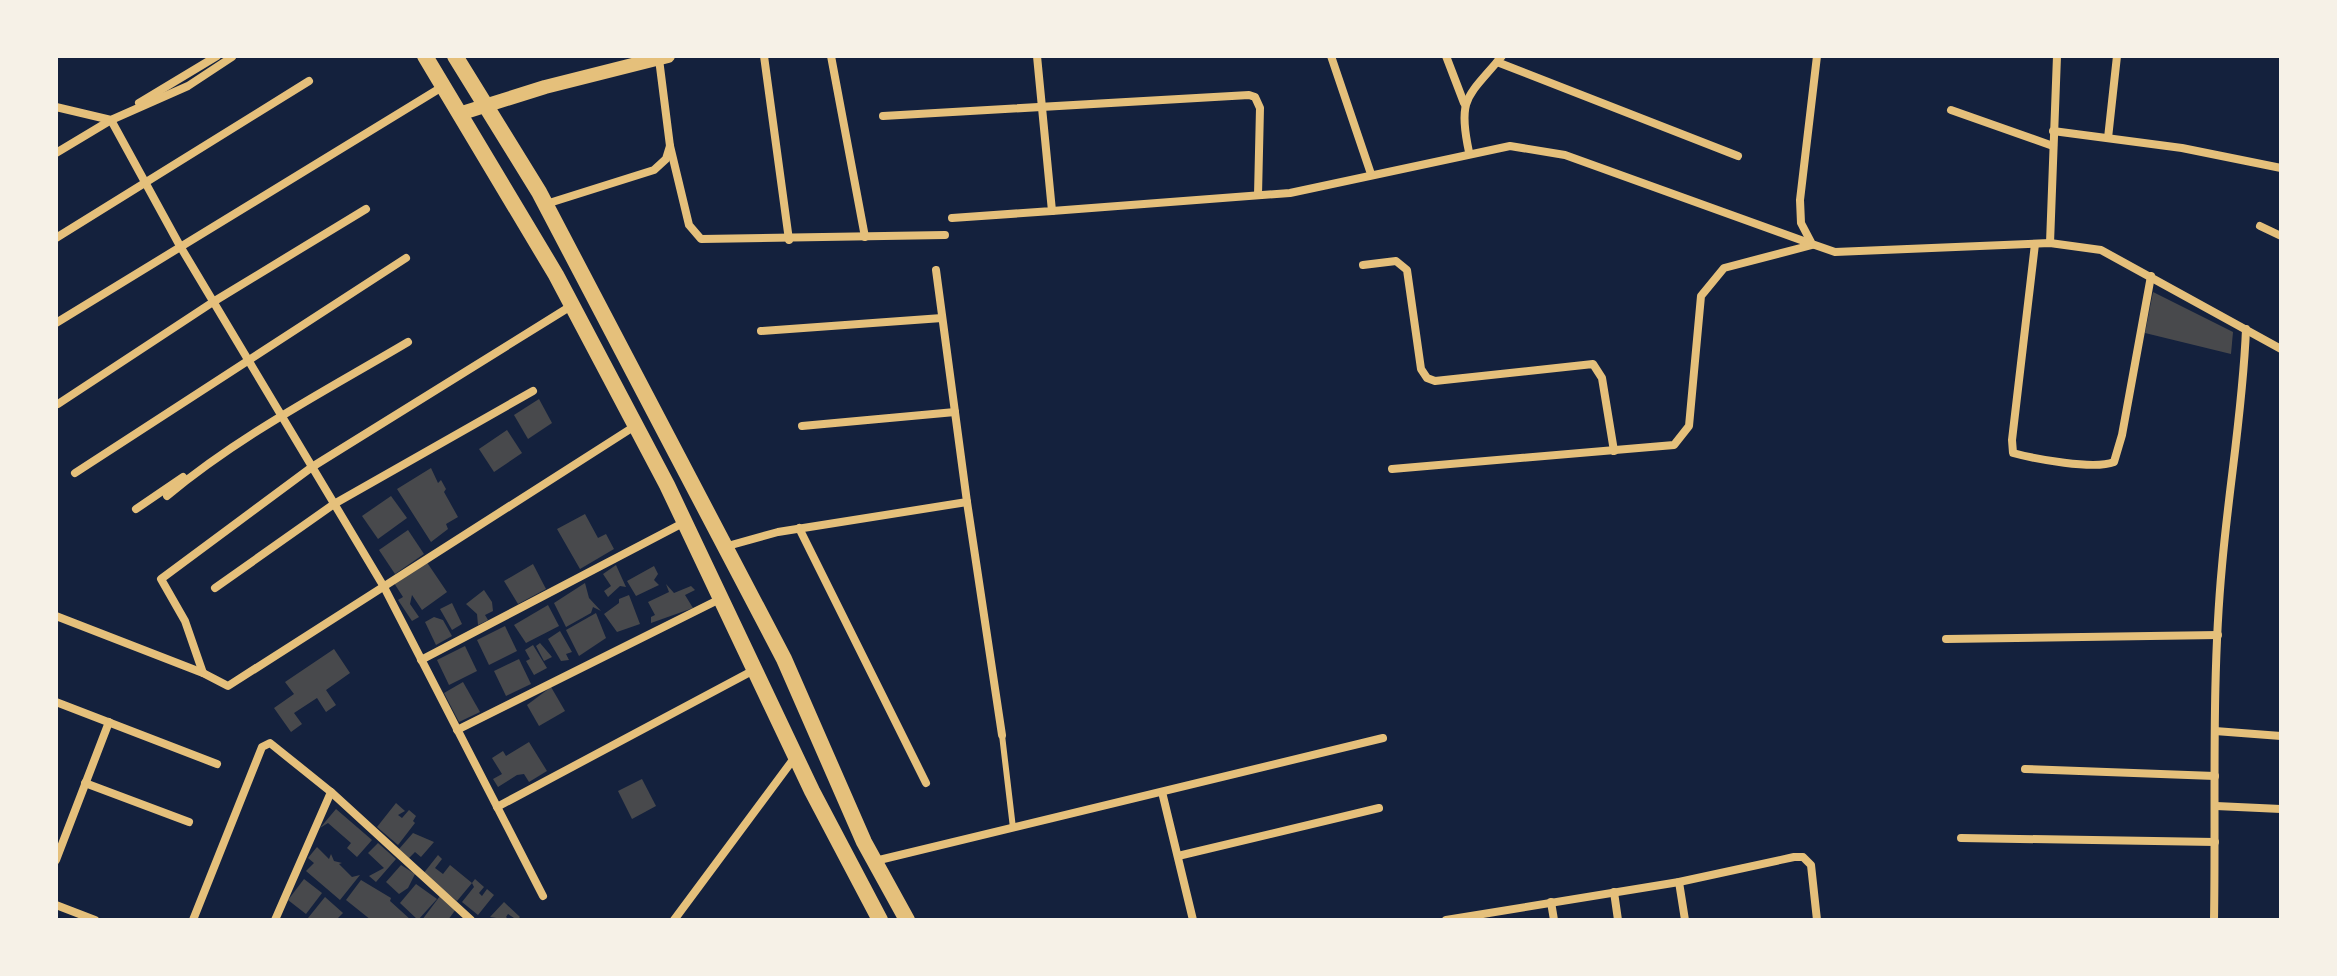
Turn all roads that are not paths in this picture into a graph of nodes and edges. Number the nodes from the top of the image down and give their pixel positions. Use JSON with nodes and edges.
{"nodes":[{"id":1,"x":217,"y":56,"type":"edge"},
{"id":2,"x":425,"y":56,"type":"edge"},
{"id":3,"x":455,"y":56,"type":"edge"},
{"id":4,"x":764,"y":56,"type":"edge"},
{"id":5,"x":831,"y":56,"type":"edge"},
{"id":6,"x":1037,"y":56,"type":"edge"},
{"id":7,"x":1331,"y":56,"type":"edge"},
{"id":8,"x":1446,"y":56,"type":"edge"},
{"id":9,"x":1817,"y":56,"type":"edge"},
{"id":10,"x":2057,"y":56,"type":"edge"},
{"id":11,"x":2117,"y":56,"type":"edge"},
{"id":12,"x":232,"y":57,"type":"edge"},
{"id":13,"x":664,"y":57,"type":"edge"},
{"id":14,"x":1499,"y":59,"type":"edge"},
{"id":15,"x":309,"y":81,"type":"dead end"},
{"id":16,"x":442,"y":87,"type":"junction"},
{"id":17,"x":1464,"y":103,"type":"junction"},
{"id":18,"x":56,"y":107,"type":"edge"},
{"id":19,"x":485,"y":107,"type":"junction"},
{"id":20,"x":1042,"y":109,"type":"junction"},
{"id":21,"x":1951,"y":110,"type":"dead end"},
{"id":22,"x":459,"y":114,"type":"junction"},
{"id":23,"x":883,"y":116,"type":"dead end"},
{"id":24,"x":111,"y":120,"type":"junction"},
{"id":25,"x":2053,"y":131,"type":"junction"},
{"id":26,"x":2108,"y":138,"type":"junction"},
{"id":27,"x":670,"y":146,"type":"junction"},
{"id":28,"x":2053,"y":146,"type":"junction"},
{"id":29,"x":1469,"y":152,"type":"junction"},
{"id":30,"x":56,"y":153,"type":"edge"},
{"id":31,"x":1738,"y":156,"type":"dead end"},
{"id":32,"x":2281,"y":168,"type":"edge"},
{"id":33,"x":1371,"y":174,"type":"junction"},
{"id":34,"x":146,"y":185,"type":"junction"},
{"id":35,"x":1258,"y":195,"type":"junction"},
{"id":36,"x":546,"y":204,"type":"junction"},
{"id":37,"x":366,"y":209,"type":"dead end"},
{"id":38,"x":1052,"y":211,"type":"junction"},
{"id":39,"x":952,"y":218,"type":"dead end"},
{"id":40,"x":2260,"y":226,"type":"dead end"},
{"id":41,"x":945,"y":235,"type":"dead end"},
{"id":42,"x":2281,"y":236,"type":"edge"},
{"id":43,"x":865,"y":237,"type":"junction"},
{"id":44,"x":56,"y":238,"type":"edge"},
{"id":45,"x":789,"y":240,"type":"junction"},
{"id":46,"x":2050,"y":243,"type":"junction"},
{"id":47,"x":1812,"y":244,"type":"junction"},
{"id":48,"x":2035,"y":244,"type":"junction"},
{"id":49,"x":180,"y":246,"type":"junction"},
{"id":50,"x":406,"y":258,"type":"dead end"},
{"id":51,"x":1363,"y":265,"type":"dead end"},
{"id":52,"x":936,"y":270,"type":"dead end"},
{"id":53,"x":2151,"y":276,"type":"junction"},
{"id":54,"x":213,"y":302,"type":"junction"},
{"id":55,"x":571,"y":306,"type":"junction"},
{"id":56,"x":942,"y":318,"type":"junction"},
{"id":57,"x":56,"y":323,"type":"edge"},
{"id":58,"x":2246,"y":329,"type":"junction"},
{"id":59,"x":761,"y":331,"type":"dead end"},
{"id":60,"x":408,"y":342,"type":"dead end"},
{"id":61,"x":2281,"y":349,"type":"edge"},
{"id":62,"x":250,"y":362,"type":"junction"},
{"id":63,"x":533,"y":391,"type":"dead end"},
{"id":64,"x":58,"y":404,"type":"dead end"},
{"id":65,"x":955,"y":412,"type":"junction"},
{"id":66,"x":281,"y":414,"type":"junction"},
{"id":67,"x":635,"y":426,"type":"junction"},
{"id":68,"x":802,"y":426,"type":"dead end"},
{"id":69,"x":1614,"y":451,"type":"junction"},
{"id":70,"x":312,"y":467,"type":"junction"},
{"id":71,"x":1392,"y":469,"type":"dead end"},
{"id":72,"x":75,"y":473,"type":"dead end"},
{"id":73,"x":167,"y":496,"type":"dead end"},
{"id":74,"x":967,"y":502,"type":"junction"},
{"id":75,"x":334,"y":504,"type":"junction"},
{"id":76,"x":136,"y":509,"type":"dead end"},
{"id":77,"x":683,"y":523,"type":"junction"},
{"id":78,"x":799,"y":528,"type":"junction"},
{"id":79,"x":723,"y":547,"type":"junction"},
{"id":80,"x":384,"y":587,"type":"junction"},
{"id":81,"x":215,"y":588,"type":"dead end"},
{"id":82,"x":721,"y":599,"type":"junction"},
{"id":83,"x":56,"y":616,"type":"edge"},
{"id":84,"x":2218,"y":635,"type":"junction"},
{"id":85,"x":1946,"y":639,"type":"dead end"},
{"id":86,"x":421,"y":660,"type":"junction"},
{"id":87,"x":756,"y":669,"type":"junction"},
{"id":88,"x":203,"y":673,"type":"junction"},
{"id":89,"x":56,"y":702,"type":"edge"},
{"id":90,"x":109,"y":722,"type":"junction"},
{"id":91,"x":457,"y":730,"type":"junction"},
{"id":92,"x":2215,"y":731,"type":"junction"},
{"id":93,"x":1002,"y":735,"type":"joint"},
{"id":94,"x":2281,"y":736,"type":"edge"},
{"id":95,"x":1383,"y":738,"type":"dead end"},
{"id":96,"x":796,"y":756,"type":"junction"},
{"id":97,"x":217,"y":764,"type":"dead end"},
{"id":98,"x":2025,"y":769,"type":"dead end"},
{"id":99,"x":2215,"y":776,"type":"junction"},
{"id":100,"x":85,"y":783,"type":"junction"},
{"id":101,"x":926,"y":783,"type":"dead end"},
{"id":102,"x":331,"y":792,"type":"junction"},
{"id":103,"x":1162,"y":792,"type":"junction"},
{"id":104,"x":2216,"y":806,"type":"junction"},
{"id":105,"x":497,"y":807,"type":"junction"},
{"id":106,"x":1379,"y":808,"type":"dead end"},
{"id":107,"x":2281,"y":809,"type":"edge"},
{"id":108,"x":189,"y":822,"type":"dead end"},
{"id":109,"x":1013,"y":828,"type":"junction"},
{"id":110,"x":1961,"y":838,"type":"dead end"},
{"id":111,"x":2215,"y":842,"type":"junction"},
{"id":112,"x":1178,"y":856,"type":"junction"},
{"id":113,"x":56,"y":860,"type":"edge"},
{"id":114,"x":874,"y":862,"type":"junction"},
{"id":115,"x":1679,"y":882,"type":"junction"},
{"id":116,"x":1614,"y":892,"type":"junction"},
{"id":117,"x":543,"y":896,"type":"dead end"},
{"id":118,"x":1551,"y":902,"type":"junction"},
{"id":119,"x":56,"y":905,"type":"edge"},
{"id":120,"x":1488,"y":916,"type":"edge"},
{"id":121,"x":95,"y":920,"type":"edge"},
{"id":122,"x":193,"y":920,"type":"edge"},
{"id":123,"x":275,"y":920,"type":"edge"},
{"id":124,"x":471,"y":920,"type":"edge"},
{"id":125,"x":674,"y":920,"type":"edge"},
{"id":126,"x":880,"y":920,"type":"edge"},
{"id":127,"x":907,"y":920,"type":"edge"},
{"id":128,"x":1193,"y":920,"type":"edge"},
{"id":129,"x":1446,"y":920,"type":"edge"},
{"id":130,"x":1554,"y":920,"type":"edge"},
{"id":131,"x":1618,"y":920,"type":"edge"},
{"id":132,"x":1685,"y":920,"type":"edge"},
{"id":133,"x":1817,"y":920,"type":"edge"},
{"id":134,"x":2214,"y":920,"type":"edge"}],
"edges":[{"from":1,"to":24,"type":"street"},
{"from":2,"to":16,"type":"main road"},
{"from":3,"to":19,"type":"main road"},
{"from":4,"to":45,"type":"street"},
{"from":5,"to":43,"type":"street"},
{"from":6,"to":20,"type":"street"},
{"from":7,"to":33,"type":"street"},
{"from":8,"to":17,"type":"street"},
{"from":9,"to":47,"type":"street"},
{"from":10,"to":25,"type":"street"},
{"from":11,"to":26,"type":"street"},
{"from":12,"to":24,"type":"street"},
{"from":13,"to":19,"type":"street"},
{"from":13,"to":27,"type":"street"},
{"from":14,"to":17,"type":"street"},
{"from":14,"to":31,"type":"street"},
{"from":15,"to":34,"type":"street"},
{"from":16,"to":22,"type":"main road"},
{"from":16,"to":49,"type":"street"},
{"from":17,"to":29,"type":"street"},
{"from":18,"to":24,"type":"street"},
{"from":19,"to":22,"type":"street"},
{"from":19,"to":36,"type":"main road"},
{"from":20,"to":23,"type":"street"},
{"from":20,"to":35,"type":"street"},
{"from":20,"to":38,"type":"street"},
{"from":21,"to":28,"type":"street"},
{"from":22,"to":55,"type":"main road"},
{"from":24,"to":30,"type":"street"},
{"from":24,"to":34,"type":"street"},
{"from":25,"to":26,"type":"street"},
{"from":25,"to":28,"type":"street"},
{"from":26,"to":32,"type":"street"},
{"from":27,"to":36,"type":"street"},
{"from":27,"to":45,"type":"street"},
{"from":28,"to":46,"type":"street"},
{"from":29,"to":33,"type":"street"},
{"from":29,"to":47,"type":"street"},
{"from":33,"to":35,"type":"street"},
{"from":34,"to":44,"type":"street"},
{"from":34,"to":49,"type":"street"},
{"from":35,"to":38,"type":"street"},
{"from":36,"to":79,"type":"main road"},
{"from":37,"to":54,"type":"street"},
{"from":38,"to":39,"type":"street"},
{"from":40,"to":42,"type":"street"},
{"from":41,"to":43,"type":"street"},
{"from":43,"to":45,"type":"street"},
{"from":46,"to":48,"type":"street"},
{"from":46,"to":53,"type":"street"},
{"from":47,"to":48,"type":"street"},
{"from":47,"to":69,"type":"street"},
{"from":48,"to":53,"type":"street"},
{"from":49,"to":54,"type":"street"},
{"from":49,"to":57,"type":"street"},
{"from":50,"to":62,"type":"street"},
{"from":51,"to":69,"type":"street"},
{"from":52,"to":56,"type":"street"},
{"from":53,"to":58,"type":"street"},
{"from":54,"to":62,"type":"street"},
{"from":54,"to":64,"type":"street"},
{"from":55,"to":67,"type":"main road"},
{"from":55,"to":70,"type":"street"},
{"from":56,"to":59,"type":"street"},
{"from":56,"to":65,"type":"street"},
{"from":58,"to":61,"type":"street"},
{"from":58,"to":84,"type":"street"},
{"from":60,"to":66,"type":"street"},
{"from":62,"to":66,"type":"street"},
{"from":62,"to":72,"type":"street"},
{"from":63,"to":75,"type":"street"},
{"from":65,"to":68,"type":"street"},
{"from":65,"to":74,"type":"street"},
{"from":66,"to":70,"type":"street"},
{"from":66,"to":73,"type":"street"},
{"from":66,"to":76,"type":"street"},
{"from":67,"to":77,"type":"main road"},
{"from":67,"to":80,"type":"street"},
{"from":69,"to":71,"type":"street"},
{"from":70,"to":75,"type":"street"},
{"from":70,"to":88,"type":"street"},
{"from":74,"to":78,"type":"street"},
{"from":74,"to":93,"type":"street"},
{"from":75,"to":80,"type":"street"},
{"from":75,"to":81,"type":"street"},
{"from":77,"to":82,"type":"main road"},
{"from":77,"to":86,"type":"street"},
{"from":78,"to":79,"type":"street"},
{"from":78,"to":101,"type":"street"},
{"from":79,"to":114,"type":"main road"},
{"from":80,"to":86,"type":"street"},
{"from":80,"to":88,"type":"street"},
{"from":82,"to":87,"type":"main road"},
{"from":82,"to":91,"type":"street"},
{"from":83,"to":88,"type":"street"},
{"from":84,"to":85,"type":"street"},
{"from":84,"to":92,"type":"street"},
{"from":86,"to":91,"type":"street"},
{"from":87,"to":96,"type":"main road"},
{"from":87,"to":105,"type":"street"},
{"from":89,"to":90,"type":"street"},
{"from":90,"to":97,"type":"street"},
{"from":90,"to":100,"type":"street"},
{"from":91,"to":105,"type":"street"},
{"from":92,"to":94,"type":"street"},
{"from":92,"to":99,"type":"street"},
{"from":93,"to":109,"type":"lane"},
{"from":95,"to":103,"type":"street"},
{"from":96,"to":125,"type":"street"},
{"from":96,"to":126,"type":"main road"},
{"from":98,"to":99,"type":"street"},
{"from":99,"to":104,"type":"street"},
{"from":100,"to":108,"type":"street"},
{"from":100,"to":113,"type":"street"},
{"from":102,"to":122,"type":"street"},
{"from":102,"to":123,"type":"street"},
{"from":102,"to":124,"type":"street"},
{"from":103,"to":109,"type":"street"},
{"from":103,"to":112,"type":"street"},
{"from":104,"to":107,"type":"street"},
{"from":104,"to":111,"type":"street"},
{"from":105,"to":117,"type":"street"},
{"from":106,"to":112,"type":"street"},
{"from":109,"to":114,"type":"street"},
{"from":110,"to":111,"type":"street"},
{"from":111,"to":134,"type":"street"},
{"from":112,"to":128,"type":"street"},
{"from":114,"to":127,"type":"main road"},
{"from":115,"to":116,"type":"street"},
{"from":115,"to":132,"type":"street"},
{"from":115,"to":133,"type":"street"},
{"from":116,"to":118,"type":"street"},
{"from":116,"to":131,"type":"street"},
{"from":118,"to":120,"type":"street"},
{"from":118,"to":130,"type":"street"},
{"from":119,"to":121,"type":"street"},
{"from":120,"to":129,"type":"street"}]}
